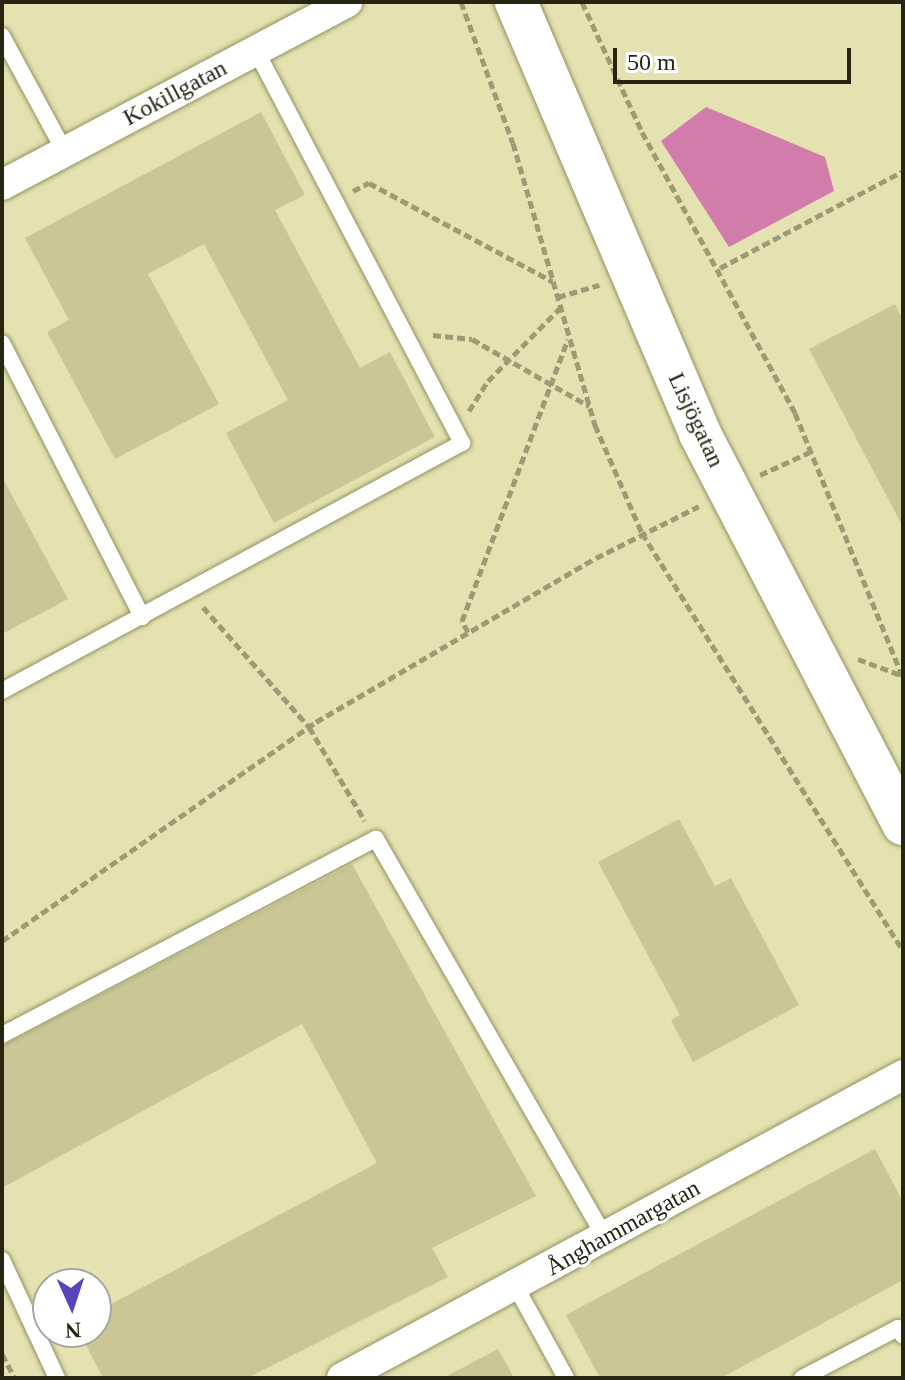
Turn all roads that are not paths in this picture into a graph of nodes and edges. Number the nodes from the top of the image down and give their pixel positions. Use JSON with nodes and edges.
{"nodes":[{"id":1,"x":348,"y":2,"type":"edge"},
{"id":2,"x":516,"y":2,"type":"edge"},
{"id":3,"x":2,"y":36,"type":"edge"},
{"id":4,"x":256,"y":50,"type":"junction"},
{"id":5,"x":65,"y":152,"type":"junction"},
{"id":6,"x":2,"y":185,"type":"edge"},
{"id":7,"x":2,"y":343,"type":"edge"},
{"id":8,"x":142,"y":617,"type":"junction"},
{"id":9,"x":2,"y":691,"type":"edge"},
{"id":10,"x":899,"y":807,"type":"edge"},
{"id":11,"x":2,"y":1035,"type":"edge"},
{"id":12,"x":903,"y":1075,"type":"edge"},
{"id":13,"x":605,"y":1238,"type":"junction"},
{"id":14,"x":2,"y":1260,"type":"edge"},
{"id":15,"x":516,"y":1287,"type":"junction"},
{"id":16,"x":903,"y":1336,"type":"edge"},
{"id":17,"x":57,"y":1378,"type":"edge"},
{"id":18,"x":342,"y":1378,"type":"edge"},
{"id":19,"x":566,"y":1378,"type":"edge"},
{"id":20,"x":802,"y":1378,"type":"edge"}],
"edges":[{"from":1,"to":4,"type":"street","name":"Kokillgatan"},
{"from":2,"to":10,"type":"street","name":"Lisjögatan"},
{"from":3,"to":5,"type":"lane"},
{"from":4,"to":5,"type":"street","name":"Kokillgatan"},
{"from":4,"to":8,"type":"lane"},
{"from":5,"to":6,"type":"street","name":"Kokillgatan"},
{"from":7,"to":8,"type":"lane"},
{"from":8,"to":9,"type":"lane"},
{"from":11,"to":13,"type":"lane"},
{"from":12,"to":13,"type":"street","name":"Ånghammargatan"},
{"from":13,"to":15,"type":"street","name":"Ånghammargatan"},
{"from":14,"to":17,"type":"lane"},
{"from":15,"to":18,"type":"street","name":"Ånghammargatan"},
{"from":15,"to":19,"type":"lane"},
{"from":16,"to":20,"type":"lane"}]}
